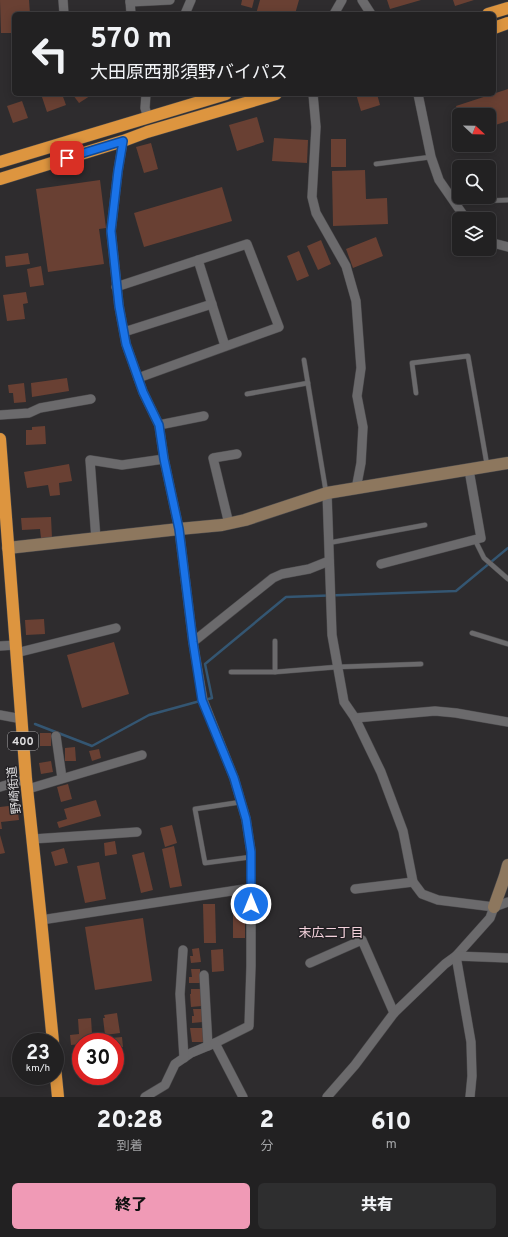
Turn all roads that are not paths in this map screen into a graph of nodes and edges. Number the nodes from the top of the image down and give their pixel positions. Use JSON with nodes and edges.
{"nodes":[{"id":1,"x":63,"y":0,"type":"edge"},
{"id":2,"x":170,"y":0,"type":"edge"},
{"id":3,"x":190,"y":0,"type":"edge"},
{"id":4,"x":342,"y":0,"type":"edge"},
{"id":5,"x":362,"y":0,"type":"edge"},
{"id":6,"x":130,"y":1,"type":"edge"},
{"id":7,"x":508,"y":8,"type":"edge"},
{"id":8,"x":64,"y":12,"type":"edge"},
{"id":9,"x":131,"y":12,"type":"edge"},
{"id":10,"x":186,"y":12,"type":"edge"},
{"id":11,"x":335,"y":12,"type":"edge"},
{"id":12,"x":370,"y":12,"type":"edge"},
{"id":13,"x":495,"y":12,"type":"edge"},
{"id":14,"x":508,"y":23,"type":"edge"},
{"id":15,"x":496,"y":27,"type":"edge"},
{"id":16,"x":146,"y":96,"type":"edge"},
{"id":17,"x":220,"y":96,"type":"edge"},
{"id":18,"x":269,"y":96,"type":"edge"},
{"id":19,"x":314,"y":96,"type":"edge"},
{"id":20,"x":418,"y":96,"type":"edge"},
{"id":21,"x":148,"y":118,"type":"junction"},
{"id":22,"x":123,"y":141,"type":"junction"},
{"id":23,"x":431,"y":157,"type":"junction"},
{"id":24,"x":0,"y":162,"type":"edge"},
{"id":25,"x":376,"y":164,"type":"dead end"},
{"id":26,"x":0,"y":179,"type":"edge"},
{"id":27,"x":452,"y":200,"type":"edge"},
{"id":28,"x":496,"y":200,"type":"edge"},
{"id":29,"x":508,"y":200,"type":"edge"},
{"id":30,"x":455,"y":204,"type":"edge"},
{"id":31,"x":461,"y":212,"type":"edge"},
{"id":32,"x":496,"y":244,"type":"edge"},
{"id":33,"x":508,"y":248,"type":"edge"},
{"id":34,"x":198,"y":260,"type":"junction"},
{"id":35,"x":116,"y":287,"type":"junction"},
{"id":36,"x":212,"y":304,"type":"junction"},
{"id":37,"x":124,"y":332,"type":"junction"},
{"id":38,"x":225,"y":346,"type":"junction"},
{"id":39,"x":304,"y":360,"type":"dead end"},
{"id":40,"x":138,"y":378,"type":"junction"},
{"id":41,"x":308,"y":383,"type":"junction"},
{"id":42,"x":416,"y":393,"type":"dead end"},
{"id":43,"x":247,"y":394,"type":"dead end"},
{"id":44,"x":91,"y":399,"type":"dead end"},
{"id":45,"x":0,"y":415,"type":"edge"},
{"id":46,"x":204,"y":416,"type":"dead end"},
{"id":47,"x":159,"y":425,"type":"junction"},
{"id":48,"x":0,"y":439,"type":"edge"},
{"id":49,"x":237,"y":454,"type":"dead end"},
{"id":50,"x":164,"y":459,"type":"junction"},
{"id":51,"x":1,"y":462,"type":"edge"},
{"id":52,"x":508,"y":463,"type":"edge"},
{"id":53,"x":487,"y":467,"type":"junction"},
{"id":54,"x":468,"y":470,"type":"junction"},
{"id":55,"x":356,"y":489,"type":"junction"},
{"id":56,"x":327,"y":493,"type":"junction"},
{"id":57,"x":229,"y":524,"type":"junction"},
{"id":58,"x":425,"y":525,"type":"dead end"},
{"id":59,"x":179,"y":529,"type":"junction"},
{"id":60,"x":96,"y":539,"type":"junction"},
{"id":61,"x":475,"y":540,"type":"junction"},
{"id":62,"x":5,"y":542,"type":"edge"},
{"id":63,"x":328,"y":543,"type":"junction"},
{"id":64,"x":329,"y":561,"type":"junction"},
{"id":65,"x":381,"y":564,"type":"dead end"},
{"id":66,"x":508,"y":579,"type":"edge"},
{"id":67,"x":116,"y":628,"type":"dead end"},
{"id":68,"x":472,"y":633,"type":"dead end"},
{"id":69,"x":275,"y":641,"type":"dead end"},
{"id":70,"x":193,"y":642,"type":"junction"},
{"id":71,"x":508,"y":644,"type":"edge"},
{"id":72,"x":0,"y":646,"type":"edge"},
{"id":73,"x":16,"y":649,"type":"junction"},
{"id":74,"x":421,"y":664,"type":"dead end"},
{"id":75,"x":337,"y":667,"type":"junction"},
{"id":76,"x":231,"y":672,"type":"dead end"},
{"id":77,"x":275,"y":672,"type":"junction"},
{"id":78,"x":0,"y":715,"type":"edge"},
{"id":79,"x":355,"y":718,"type":"junction"},
{"id":80,"x":22,"y":719,"type":"junction"},
{"id":81,"x":508,"y":722,"type":"edge"},
{"id":82,"x":56,"y":736,"type":"dead end"},
{"id":83,"x":142,"y":755,"type":"dead end"},
{"id":84,"x":62,"y":778,"type":"junction"},
{"id":85,"x":27,"y":784,"type":"junction"},
{"id":86,"x":0,"y":787,"type":"edge"},
{"id":87,"x":241,"y":802,"type":"junction"},
{"id":88,"x":137,"y":832,"type":"dead end"},
{"id":89,"x":33,"y":839,"type":"junction"},
{"id":90,"x":251,"y":856,"type":"junction"},
{"id":91,"x":508,"y":865,"type":"edge"},
{"id":92,"x":413,"y":882,"type":"junction"},
{"id":93,"x":251,"y":888,"type":"junction"},
{"id":94,"x":355,"y":889,"type":"dead end"},
{"id":95,"x":508,"y":902,"type":"edge"},
{"id":96,"x":494,"y":907,"type":"junction"},
{"id":97,"x":41,"y":920,"type":"junction"},
{"id":98,"x":183,"y":950,"type":"dead end"},
{"id":99,"x":456,"y":956,"type":"junction"},
{"id":100,"x":508,"y":958,"type":"edge"},
{"id":101,"x":310,"y":963,"type":"dead end"},
{"id":102,"x":204,"y":975,"type":"dead end"},
{"id":103,"x":394,"y":1013,"type":"junction"},
{"id":104,"x":52,"y":1033,"type":"edge"},
{"id":105,"x":212,"y":1045,"type":"junction"},
{"id":106,"x":184,"y":1058,"type":"junction"},
{"id":107,"x":57,"y":1085,"type":"edge"},
{"id":108,"x":332,"y":1095,"type":"edge"},
{"id":109,"x":58,"y":1097,"type":"edge"},
{"id":110,"x":145,"y":1097,"type":"edge"},
{"id":111,"x":243,"y":1097,"type":"edge"},
{"id":112,"x":470,"y":1097,"type":"edge"}],
"edges":[{"from":1,"to":8,"type":"street"},
{"from":2,"to":6,"type":"street"},
{"from":3,"to":10,"type":"street"},
{"from":4,"to":11,"type":"street"},
{"from":5,"to":12,"type":"street"},
{"from":6,"to":9,"type":"street"},
{"from":7,"to":13,"type":"highway"},
{"from":14,"to":15,"type":"highway"},
{"from":16,"to":21,"type":"street"},
{"from":17,"to":21,"type":"highway"},
{"from":18,"to":22,"type":"highway"},
{"from":19,"to":55,"type":"street"},
{"from":20,"to":23,"type":"street"},
{"from":21,"to":24,"type":"highway"},
{"from":22,"to":26,"type":"highway"},
{"from":22,"to":35,"type":"street"},
{"from":23,"to":25,"type":"lane"},
{"from":23,"to":27,"type":"street"},
{"from":28,"to":29,"type":"lane"},
{"from":30,"to":31,"type":"street"},
{"from":32,"to":33,"type":"street"},
{"from":34,"to":35,"type":"street"},
{"from":34,"to":36,"type":"street"},
{"from":34,"to":38,"type":"street"},
{"from":35,"to":37,"type":"street"},
{"from":36,"to":37,"type":"street"},
{"from":36,"to":38,"type":"street"},
{"from":37,"to":40,"type":"street"},
{"from":38,"to":40,"type":"street"},
{"from":39,"to":41,"type":"lane"},
{"from":40,"to":47,"type":"street"},
{"from":41,"to":43,"type":"lane"},
{"from":41,"to":56,"type":"lane"},
{"from":42,"to":53,"type":"lane"},
{"from":44,"to":45,"type":"street"},
{"from":46,"to":47,"type":"street"},
{"from":47,"to":50,"type":"street"},
{"from":48,"to":51,"type":"highway","name":"野崎街道","number":"400"},
{"from":49,"to":57,"type":"street"},
{"from":50,"to":59,"type":"street"},
{"from":50,"to":60,"type":"street"},
{"from":51,"to":62,"type":"highway","name":"野崎街道","number":"400"},
{"from":52,"to":53,"type":"street"},
{"from":53,"to":54,"type":"street"},
{"from":54,"to":55,"type":"street"},
{"from":54,"to":61,"type":"street"},
{"from":55,"to":56,"type":"street"},
{"from":56,"to":57,"type":"street"},
{"from":56,"to":63,"type":"street"},
{"from":57,"to":59,"type":"street"},
{"from":58,"to":63,"type":"lane"},
{"from":59,"to":60,"type":"street"},
{"from":59,"to":70,"type":"street"},
{"from":60,"to":62,"type":"street"},
{"from":61,"to":65,"type":"street"},
{"from":61,"to":66,"type":"lane"},
{"from":62,"to":73,"type":"highway","name":"野崎街道","number":"400"},
{"from":63,"to":64,"type":"street"},
{"from":64,"to":70,"type":"street"},
{"from":64,"to":75,"type":"street"},
{"from":67,"to":73,"type":"street"},
{"from":68,"to":71,"type":"lane"},
{"from":69,"to":77,"type":"lane"},
{"from":70,"to":87,"type":"street"},
{"from":72,"to":73,"type":"street"},
{"from":73,"to":80,"type":"highway","name":"野崎街道","number":"400"},
{"from":74,"to":75,"type":"lane"},
{"from":75,"to":77,"type":"lane"},
{"from":75,"to":79,"type":"street"},
{"from":76,"to":77,"type":"lane"},
{"from":78,"to":80,"type":"street"},
{"from":79,"to":81,"type":"street"},
{"from":79,"to":92,"type":"street"},
{"from":80,"to":85,"type":"highway","name":"野崎街道","number":"400"},
{"from":82,"to":84,"type":"street"},
{"from":83,"to":84,"type":"street"},
{"from":84,"to":85,"type":"street"},
{"from":85,"to":86,"type":"street"},
{"from":85,"to":89,"type":"highway","name":"野崎街道","number":"400"},
{"from":87,"to":90,"type":"street"},
{"from":87,"to":90,"type":"lane"},
{"from":88,"to":89,"type":"street"},
{"from":89,"to":97,"type":"highway","name":"野崎街道","number":"400"},
{"from":90,"to":93,"type":"street"},
{"from":91,"to":96,"type":"street"},
{"from":92,"to":94,"type":"street"},
{"from":92,"to":96,"type":"street"},
{"from":93,"to":97,"type":"street"},
{"from":93,"to":105,"type":"street"},
{"from":95,"to":96,"type":"street"},
{"from":96,"to":99,"type":"street"},
{"from":97,"to":104,"type":"highway","name":"野崎街道","number":"400"},
{"from":98,"to":106,"type":"street"},
{"from":99,"to":100,"type":"street"},
{"from":99,"to":103,"type":"street"},
{"from":99,"to":112,"type":"street"},
{"from":101,"to":103,"type":"street"},
{"from":102,"to":105,"type":"street"},
{"from":103,"to":108,"type":"street"},
{"from":105,"to":106,"type":"street"},
{"from":105,"to":111,"type":"street"},
{"from":106,"to":110,"type":"street"},
{"from":107,"to":109,"type":"highway"}]}
